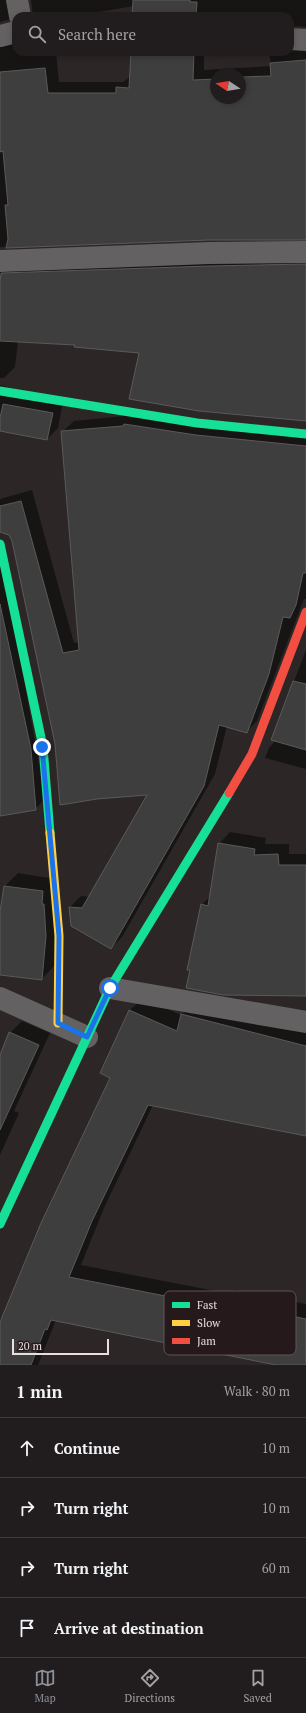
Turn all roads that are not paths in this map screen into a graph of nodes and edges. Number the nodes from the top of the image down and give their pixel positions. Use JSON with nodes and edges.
{"nodes":[{"id":1,"x":17,"y":0,"type":"edge"},
{"id":2,"x":19,"y":12,"type":"edge"},
{"id":3,"x":12,"y":33,"type":"edge"},
{"id":4,"x":0,"y":36,"type":"edge"},
{"id":5,"x":294,"y":39,"type":"edge"},
{"id":6,"x":306,"y":40,"type":"edge"},
{"id":7,"x":306,"y":252,"type":"edge"},
{"id":8,"x":0,"y":261,"type":"edge"},
{"id":9,"x":0,"y":391,"type":"edge"},
{"id":10,"x":306,"y":434,"type":"edge"},
{"id":11,"x":0,"y":544,"type":"edge"},
{"id":12,"x":306,"y":612,"type":"edge"},
{"id":13,"x":110,"y":988,"type":"junction"},
{"id":14,"x":0,"y":998,"type":"edge"},
{"id":15,"x":306,"y":1022,"type":"edge"},
{"id":16,"x":58,"y":1023,"type":"junction"},
{"id":17,"x":87,"y":1037,"type":"junction"},
{"id":18,"x":0,"y":1224,"type":"edge"}],
"edges":[{"from":1,"to":2,"type":"street"},
{"from":3,"to":4,"type":"street"},
{"from":5,"to":6,"type":"street"},
{"from":7,"to":8,"type":"street"},
{"from":9,"to":10,"type":"street"},
{"from":11,"to":16,"type":"street"},
{"from":12,"to":13,"type":"street"},
{"from":13,"to":15,"type":"street"},
{"from":13,"to":17,"type":"street"},
{"from":14,"to":16,"type":"street"},
{"from":16,"to":17,"type":"street"},
{"from":17,"to":18,"type":"street"}]}
